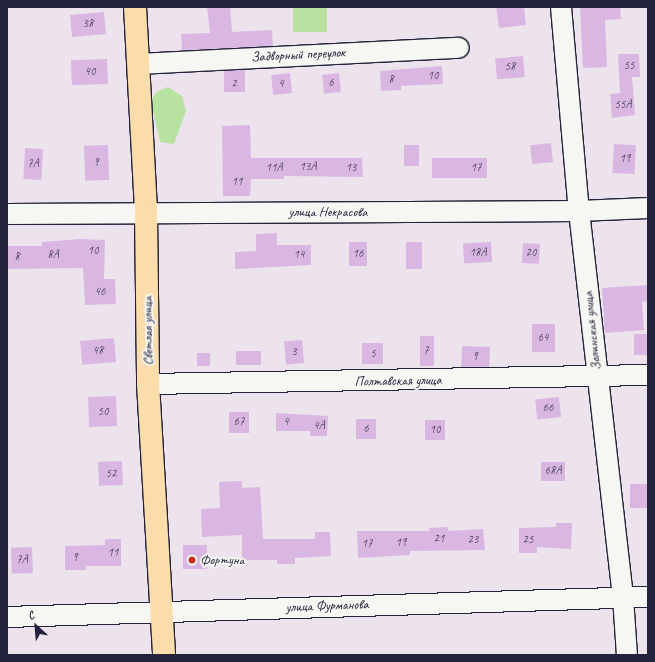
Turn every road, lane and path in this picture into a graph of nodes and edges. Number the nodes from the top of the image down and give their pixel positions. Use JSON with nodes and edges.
{"nodes":[{"id":1,"x":136,"y":7,"type":"edge"},
{"id":2,"x":561,"y":7,"type":"edge"},
{"id":3,"x":459,"y":48,"type":"dead end"},
{"id":4,"x":138,"y":64,"type":"junction"},
{"id":5,"x":648,"y":208,"type":"edge"},
{"id":6,"x":578,"y":211,"type":"junction"},
{"id":7,"x":146,"y":212,"type":"junction"},
{"id":8,"x":7,"y":214,"type":"edge"},
{"id":9,"x":597,"y":375,"type":"junction"},
{"id":10,"x":648,"y":375,"type":"edge"},
{"id":11,"x":148,"y":384,"type":"junction"},
{"id":12,"x":648,"y":597,"type":"edge"},
{"id":13,"x":623,"y":598,"type":"junction"},
{"id":14,"x":162,"y":610,"type":"junction"},
{"id":15,"x":7,"y":617,"type":"edge"},
{"id":16,"x":164,"y":655,"type":"edge"},
{"id":17,"x":627,"y":655,"type":"edge"}],
"edges":[{"from":1,"to":4,"type":"main road","name":"Светлая улица"},
{"from":2,"to":6,"type":"street","name":"Золинская улица"},
{"from":3,"to":4,"type":"street","name":"Задворный переулок"},
{"from":4,"to":7,"type":"main road","name":"Светлая улица"},
{"from":5,"to":6,"type":"street","name":"улица Некрасова"},
{"from":6,"to":7,"type":"street","name":"улица Некрасова"},
{"from":6,"to":9,"type":"street","name":"Золинская улица"},
{"from":7,"to":8,"type":"street","name":"улица Некрасова"},
{"from":7,"to":11,"type":"main road","name":"Светлая улица"},
{"from":9,"to":10,"type":"street","name":"Полтавская улица"},
{"from":9,"to":11,"type":"street","name":"Полтавская улица"},
{"from":9,"to":13,"type":"street","name":"Золинская улица"},
{"from":11,"to":14,"type":"main road","name":"Светлая улица"},
{"from":12,"to":13,"type":"street","name":"улица Фурманова"},
{"from":13,"to":14,"type":"street","name":"улица Фурманова"},
{"from":13,"to":17,"type":"street","name":"Золинская улица"},
{"from":14,"to":15,"type":"street","name":"улица Фурманова"},
{"from":14,"to":16,"type":"main road","name":"Светлая улица"}]}
